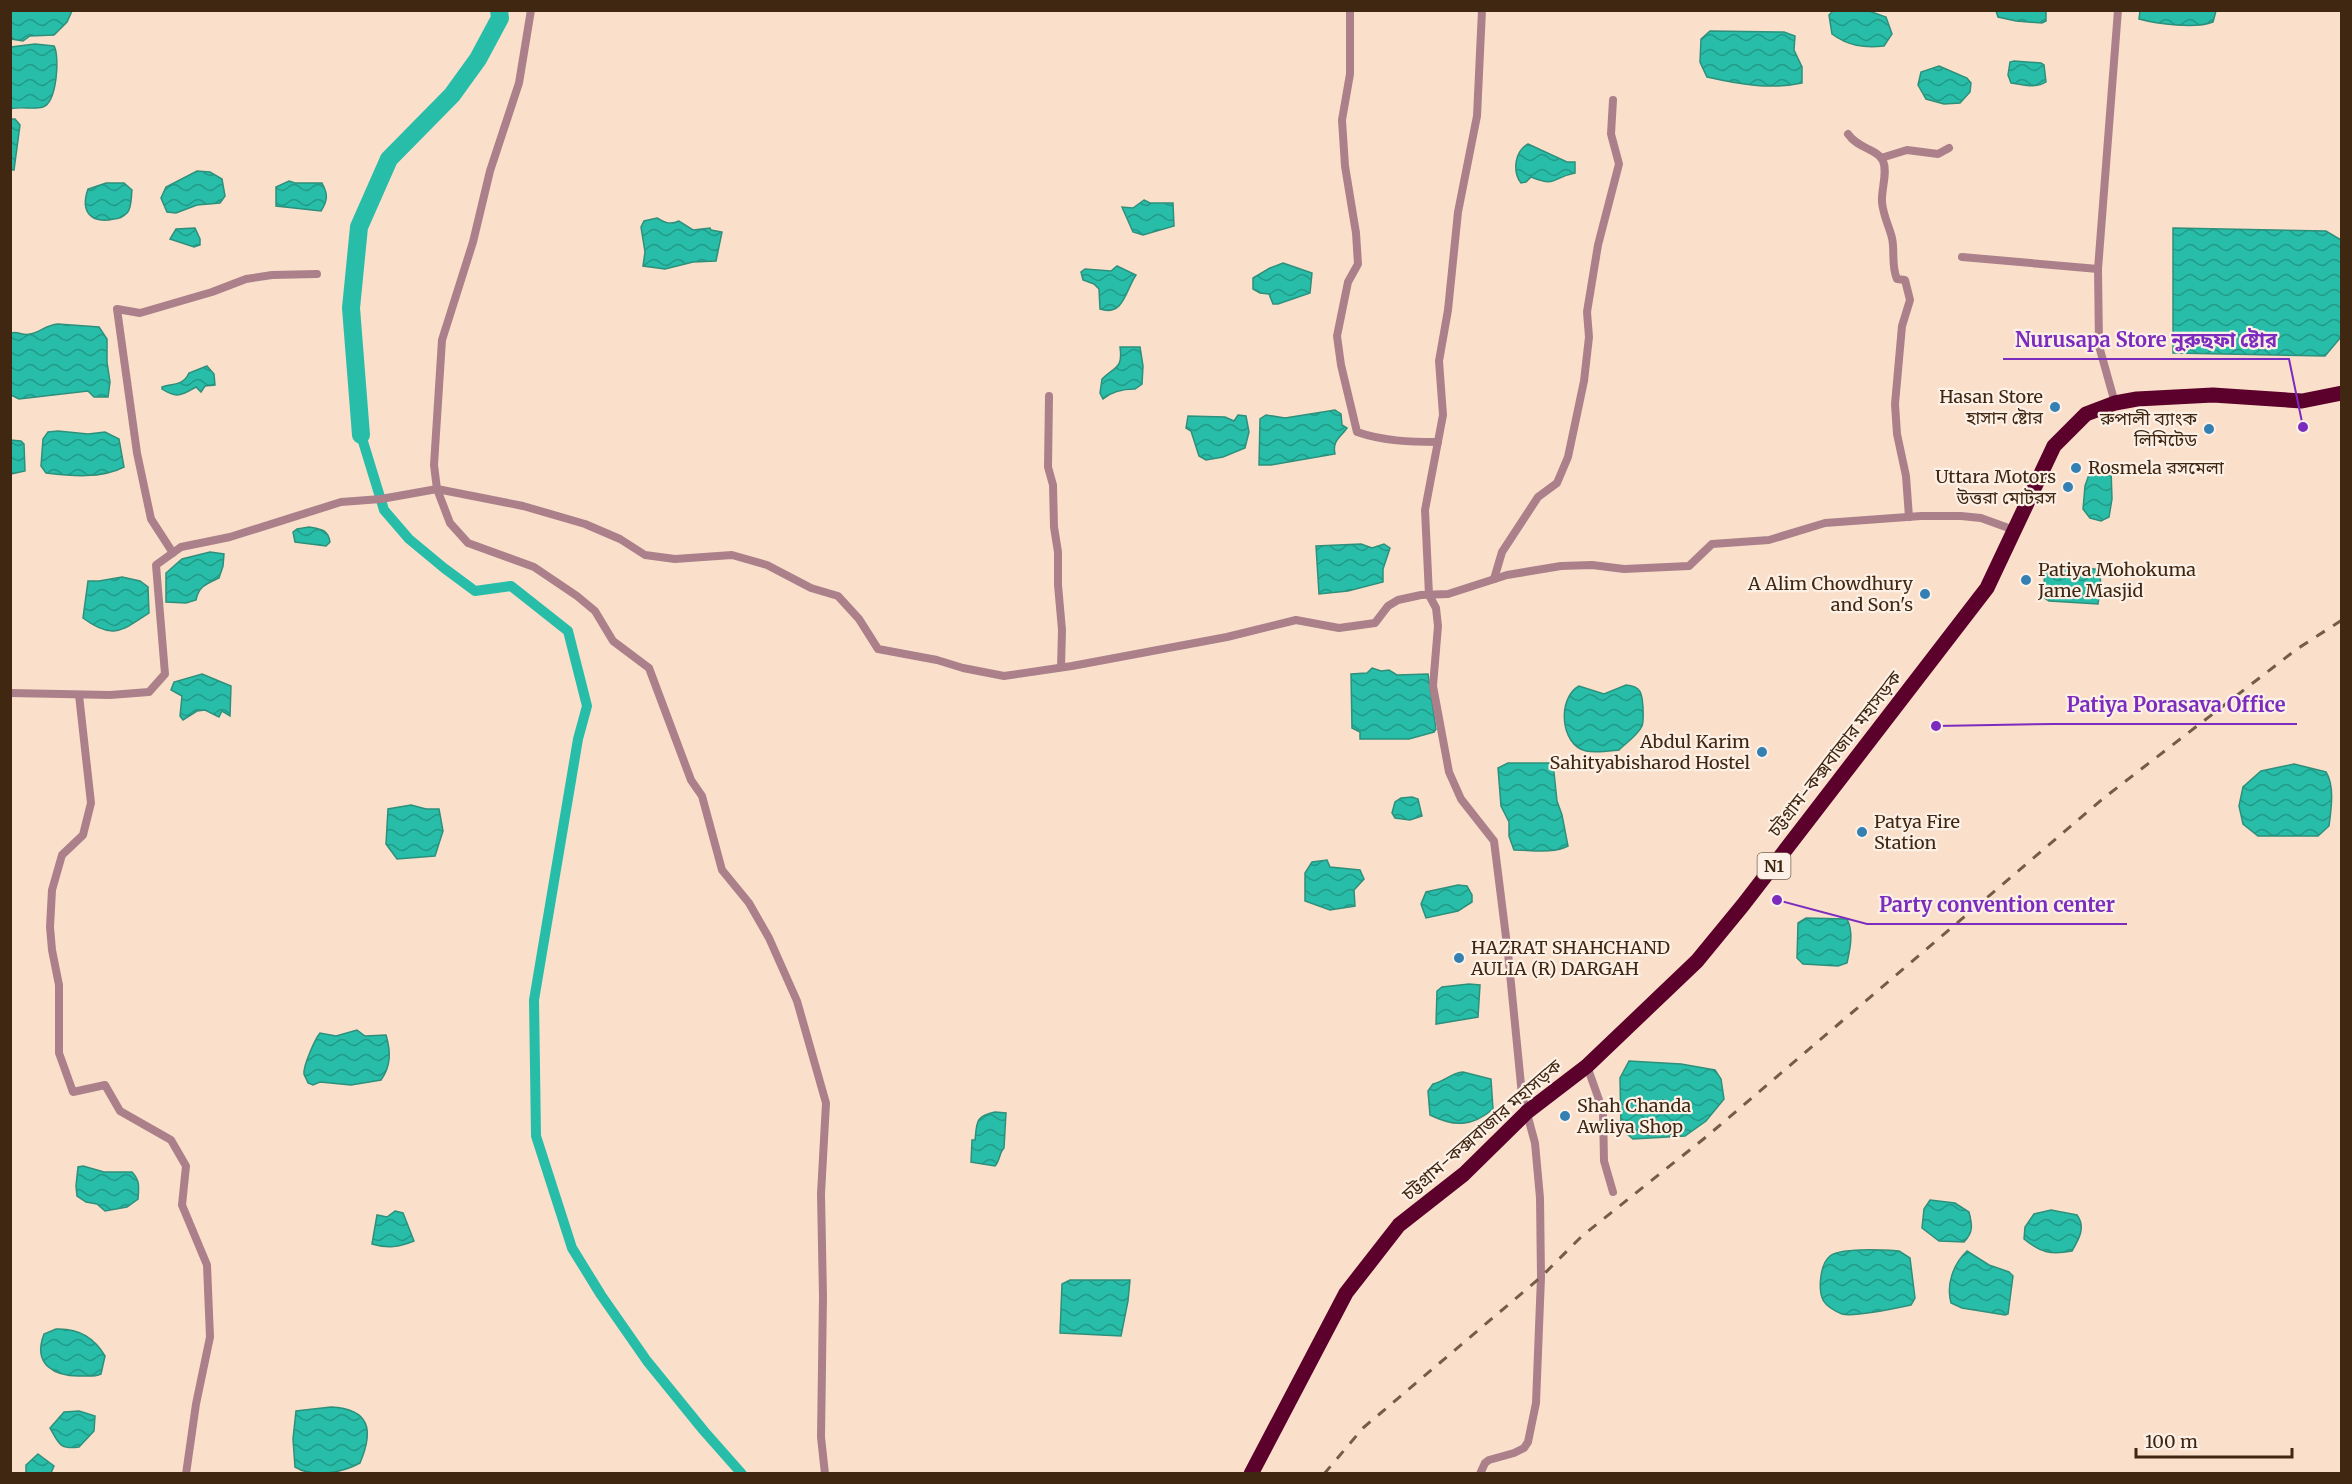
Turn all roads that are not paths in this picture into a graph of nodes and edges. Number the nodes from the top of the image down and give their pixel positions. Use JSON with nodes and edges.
{"nodes":[{"id":1,"x":531,"y":10,"type":"edge"},
{"id":2,"x":1350,"y":10,"type":"edge"},
{"id":3,"x":1482,"y":10,"type":"edge"},
{"id":4,"x":2118,"y":10,"type":"edge"},
{"id":5,"x":1613,"y":100,"type":"dead end"},
{"id":6,"x":1848,"y":134,"type":"dead end"},
{"id":7,"x":1949,"y":147,"type":"dead end"},
{"id":8,"x":1881,"y":158,"type":"junction"},
{"id":9,"x":1962,"y":257,"type":"dead end"},
{"id":10,"x":2098,"y":269,"type":"junction"},
{"id":11,"x":317,"y":274,"type":"dead end"},
{"id":12,"x":2342,"y":393,"type":"edge"},
{"id":13,"x":1049,"y":396,"type":"dead end"},
{"id":14,"x":2324,"y":398,"type":"junction"},
{"id":15,"x":2342,"y":399,"type":"edge"},
{"id":16,"x":2115,"y":403,"type":"junction"},
{"id":17,"x":1437,"y":442,"type":"junction"},
{"id":18,"x":437,"y":489,"type":"junction"},
{"id":19,"x":1909,"y":517,"type":"junction"},
{"id":20,"x":2014,"y":530,"type":"junction"},
{"id":21,"x":173,"y":553,"type":"junction"},
{"id":22,"x":1494,"y":579,"type":"junction"},
{"id":23,"x":1429,"y":595,"type":"junction"},
{"id":24,"x":1060,"y":667,"type":"junction"},
{"id":25,"x":10,"y":693,"type":"edge"},
{"id":26,"x":79,"y":695,"type":"junction"},
{"id":27,"x":1587,"y":1066,"type":"junction"},
{"id":28,"x":1527,"y":1112,"type":"junction"},
{"id":29,"x":1613,"y":1192,"type":"dead end"},
{"id":30,"x":186,"y":1473,"type":"edge"},
{"id":31,"x":825,"y":1473,"type":"edge"},
{"id":32,"x":1251,"y":1473,"type":"edge"},
{"id":33,"x":1480,"y":1473,"type":"edge"}],
"edges":[{"from":1,"to":18,"type":"street"},
{"from":2,"to":17,"type":"street"},
{"from":3,"to":17,"type":"street"},
{"from":4,"to":10,"type":"street"},
{"from":5,"to":22,"type":"street"},
{"from":6,"to":8,"type":"street"},
{"from":7,"to":8,"type":"street"},
{"from":8,"to":19,"type":"street"},
{"from":9,"to":10,"type":"street"},
{"from":10,"to":16,"type":"street"},
{"from":11,"to":21,"type":"street"},
{"from":12,"to":14,"type":"highway","name":"চট্টগ্রাম-কক্সবাজার মহাসড়ক","number":"N1"},
{"from":13,"to":24,"type":"street"},
{"from":14,"to":15,"type":"street"},
{"from":14,"to":16,"type":"highway","name":"চট্টগ্রাম-কক্সবাজার মহাসড়ক","number":"N1"},
{"from":16,"to":20,"type":"highway","name":"চট্টগ্রাম-কক্সবাজার মহাসড়ক","number":"N1"},
{"from":17,"to":23,"type":"street"},
{"from":18,"to":21,"type":"street"},
{"from":18,"to":24,"type":"street"},
{"from":18,"to":31,"type":"street"},
{"from":19,"to":20,"type":"street"},
{"from":19,"to":22,"type":"street"},
{"from":20,"to":27,"type":"highway","name":"চট্টগ্রাম-কক্সবাজার মহাসড়ক","number":"N1"},
{"from":21,"to":26,"type":"street"},
{"from":22,"to":23,"type":"street"},
{"from":23,"to":24,"type":"street"},
{"from":23,"to":28,"type":"street"},
{"from":25,"to":26,"type":"street"},
{"from":26,"to":30,"type":"street"},
{"from":27,"to":28,"type":"highway","name":"চট্টগ্রাম-কক্সবাজার মহাসড়ক","number":"N1"},
{"from":27,"to":29,"type":"street"},
{"from":28,"to":32,"type":"highway","name":"চট্টগ্রাম-কক্সবাজার মহাসড়ক","number":"N1"},
{"from":28,"to":33,"type":"street"}]}
